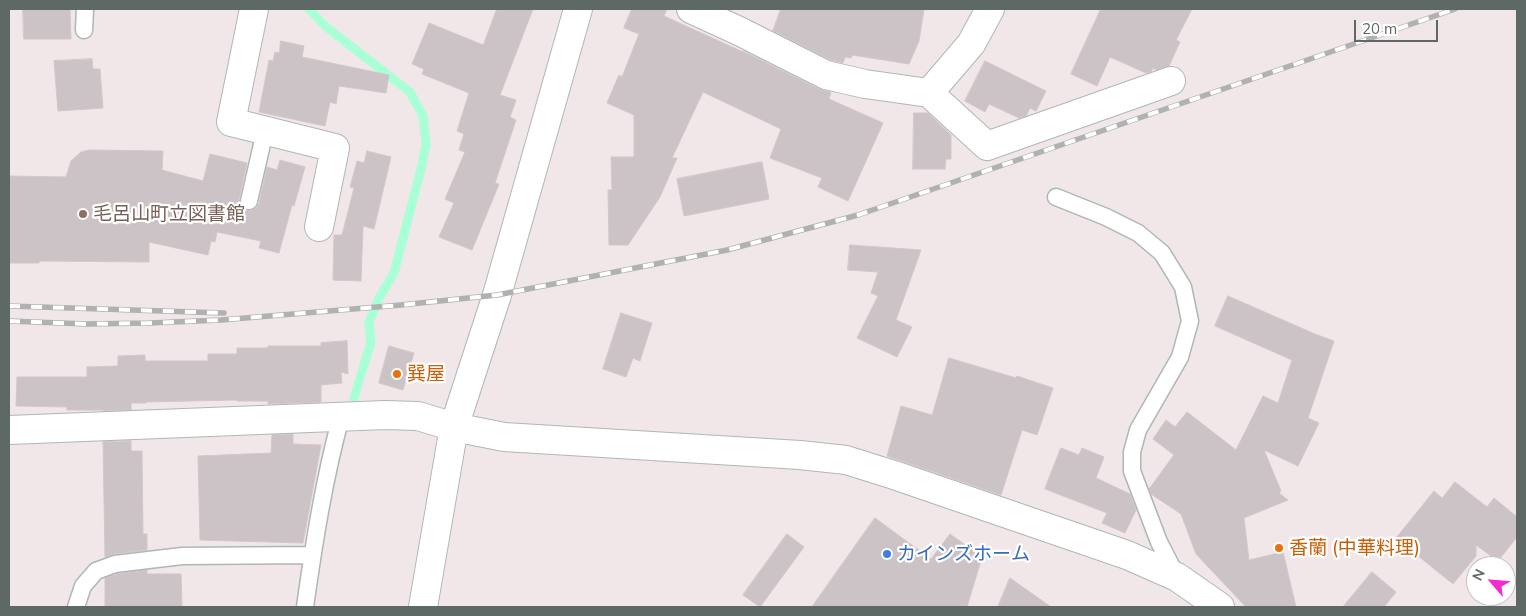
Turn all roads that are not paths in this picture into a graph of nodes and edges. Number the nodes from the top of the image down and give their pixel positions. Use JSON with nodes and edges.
{"nodes":[{"id":1,"x":85,"y":9,"type":"edge"},
{"id":2,"x":254,"y":9,"type":"edge"},
{"id":3,"x":578,"y":9,"type":"edge"},
{"id":4,"x":691,"y":9,"type":"edge"},
{"id":5,"x":990,"y":9,"type":"edge"},
{"id":6,"x":84,"y":30,"type":"dead end"},
{"id":7,"x":1171,"y":81,"type":"dead end"},
{"id":8,"x":930,"y":93,"type":"junction"},
{"id":9,"x":265,"y":131,"type":"junction"},
{"id":10,"x":1056,"y":197,"type":"dead end"},
{"id":11,"x":249,"y":201,"type":"dead end"},
{"id":12,"x":319,"y":227,"type":"dead end"},
{"id":13,"x":341,"y":417,"type":"junction"},
{"id":14,"x":454,"y":427,"type":"junction"},
{"id":15,"x":9,"y":430,"type":"edge"},
{"id":16,"x":312,"y":555,"type":"junction"},
{"id":17,"x":1177,"y":577,"type":"junction"},
{"id":18,"x":76,"y":607,"type":"edge"},
{"id":19,"x":305,"y":607,"type":"edge"},
{"id":20,"x":423,"y":607,"type":"edge"},
{"id":21,"x":1220,"y":607,"type":"edge"}],
"edges":[{"from":1,"to":6,"type":"lane"},
{"from":2,"to":9,"type":"street"},
{"from":3,"to":14,"type":"street"},
{"from":4,"to":8,"type":"street"},
{"from":5,"to":8,"type":"street"},
{"from":7,"to":8,"type":"street"},
{"from":9,"to":11,"type":"lane"},
{"from":9,"to":12,"type":"street"},
{"from":10,"to":17,"type":"lane"},
{"from":13,"to":14,"type":"street"},
{"from":13,"to":15,"type":"street"},
{"from":13,"to":16,"type":"lane"},
{"from":14,"to":17,"type":"street"},
{"from":14,"to":20,"type":"street"},
{"from":16,"to":18,"type":"lane"},
{"from":16,"to":19,"type":"lane"},
{"from":17,"to":21,"type":"street"}]}
